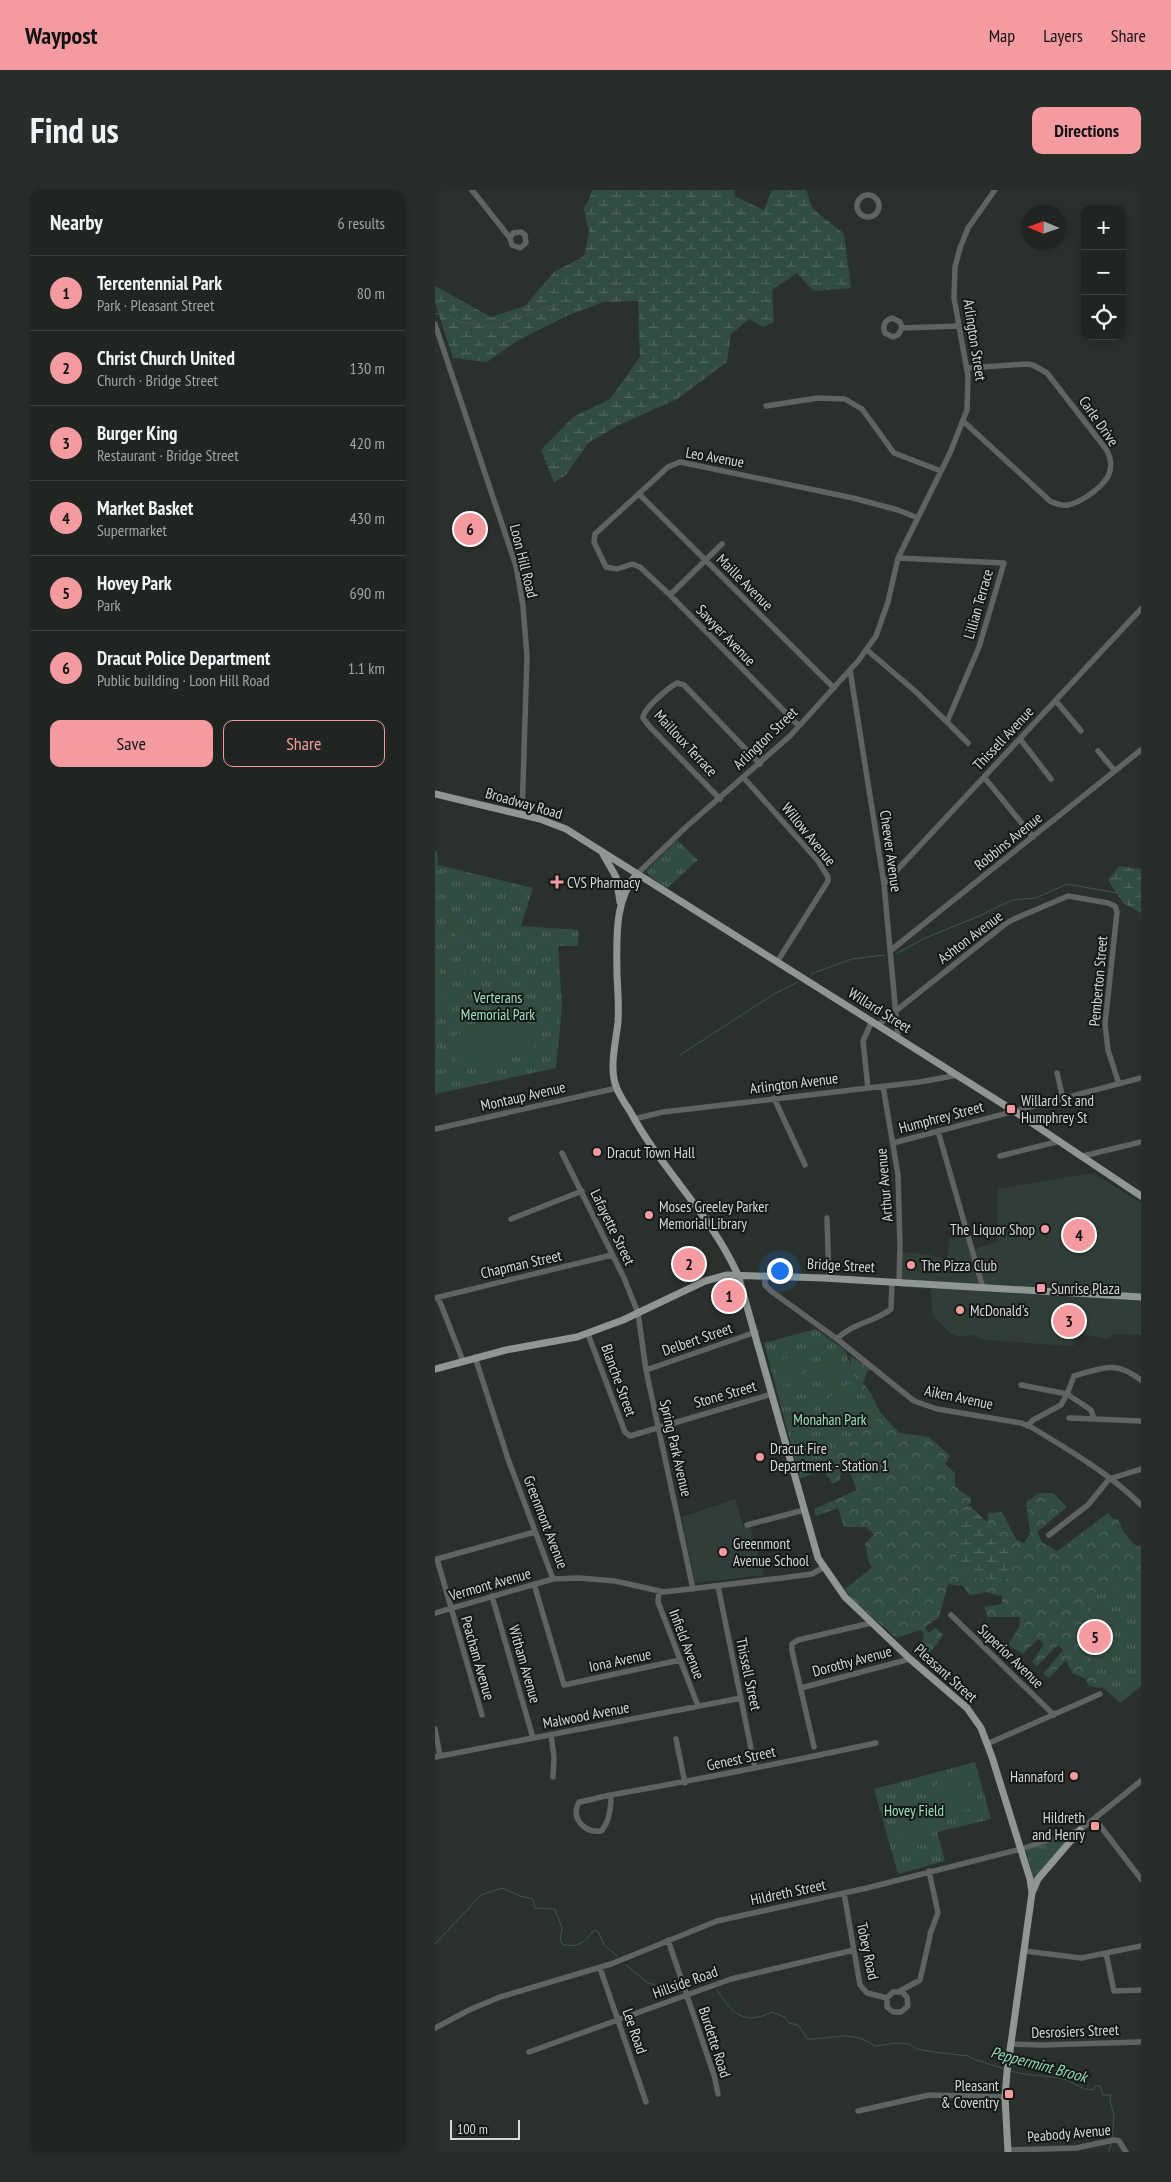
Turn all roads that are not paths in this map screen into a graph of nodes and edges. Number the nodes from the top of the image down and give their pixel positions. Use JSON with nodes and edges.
{"nodes":[{"id":1,"x":472,"y":190,"type":"edge"},
{"id":2,"x":995,"y":190,"type":"edge"},
{"id":3,"x":510,"y":238,"type":"dead end"},
{"id":4,"x":435,"y":324,"type":"edge"},
{"id":5,"x":959,"y":326,"type":"junction"},
{"id":6,"x":902,"y":328,"type":"dead end"},
{"id":7,"x":968,"y":368,"type":"junction"},
{"id":8,"x":766,"y":406,"type":"dead end"},
{"id":9,"x":964,"y":422,"type":"junction"},
{"id":10,"x":941,"y":472,"type":"junction"},
{"id":11,"x":639,"y":494,"type":"junction"},
{"id":12,"x":918,"y":518,"type":"junction"},
{"id":13,"x":722,"y":544,"type":"dead end"},
{"id":14,"x":898,"y":558,"type":"junction"},
{"id":15,"x":705,"y":560,"type":"junction"},
{"id":16,"x":634,"y":564,"type":"joint"},
{"id":17,"x":670,"y":595,"type":"junction"},
{"id":18,"x":1141,"y":609,"type":"edge"},
{"id":19,"x":867,"y":650,"type":"junction"},
{"id":20,"x":850,"y":670,"type":"junction"},
{"id":21,"x":834,"y":688,"type":"junction"},
{"id":22,"x":1056,"y":701,"type":"junction"},
{"id":23,"x":947,"y":722,"type":"junction"},
{"id":24,"x":799,"y":726,"type":"junction"},
{"id":25,"x":1081,"y":730,"type":"dead end"},
{"id":26,"x":1020,"y":739,"type":"junction"},
{"id":27,"x":968,"y":743,"type":"dead end"},
{"id":28,"x":1141,"y":750,"type":"edge"},
{"id":29,"x":1098,"y":751,"type":"dead end"},
{"id":30,"x":760,"y":764,"type":"junction"},
{"id":31,"x":1115,"y":771,"type":"junction"},
{"id":32,"x":984,"y":777,"type":"junction"},
{"id":33,"x":744,"y":778,"type":"junction"},
{"id":34,"x":1051,"y":779,"type":"dead end"},
{"id":35,"x":435,"y":794,"type":"edge"},
{"id":36,"x":721,"y":798,"type":"junction"},
{"id":37,"x":522,"y":815,"type":"junction"},
{"id":38,"x":1033,"y":837,"type":"junction"},
{"id":39,"x":601,"y":852,"type":"junction"},
{"id":40,"x":637,"y":874,"type":"junction"},
{"id":41,"x":884,"y":884,"type":"junction"},
{"id":42,"x":620,"y":907,"type":"junction"},
{"id":43,"x":1117,"y":908,"type":"joint"},
{"id":44,"x":890,"y":951,"type":"junction"},
{"id":45,"x":777,"y":962,"type":"junction"},
{"id":46,"x":896,"y":1010,"type":"junction"},
{"id":47,"x":875,"y":1023,"type":"junction"},
{"id":48,"x":899,"y":1037,"type":"junction"},
{"id":49,"x":1057,"y":1073,"type":"dead end"},
{"id":50,"x":957,"y":1075,"type":"junction"},
{"id":51,"x":1141,"y":1078,"type":"edge"},
{"id":52,"x":1119,"y":1084,"type":"junction"},
{"id":53,"x":883,"y":1086,"type":"junction"},
{"id":54,"x":617,"y":1088,"type":"junction"},
{"id":55,"x":868,"y":1088,"type":"junction"},
{"id":56,"x":774,"y":1098,"type":"junction"},
{"id":57,"x":1063,"y":1098,"type":"junction"},
{"id":58,"x":1014,"y":1111,"type":"junction"},
{"id":59,"x":634,"y":1120,"type":"junction"},
{"id":60,"x":435,"y":1129,"type":"edge"},
{"id":61,"x":938,"y":1131,"type":"junction"},
{"id":62,"x":1060,"y":1142,"type":"junction"},
{"id":63,"x":1141,"y":1142,"type":"edge"},
{"id":64,"x":893,"y":1143,"type":"junction"},
{"id":65,"x":562,"y":1153,"type":"dead end"},
{"id":66,"x":1000,"y":1156,"type":"dead end"},
{"id":67,"x":1083,"y":1156,"type":"junction"},
{"id":68,"x":805,"y":1165,"type":"dead end"},
{"id":69,"x":582,"y":1192,"type":"junction"},
{"id":70,"x":1141,"y":1196,"type":"edge"},
{"id":71,"x":827,"y":1218,"type":"dead end"},
{"id":72,"x":511,"y":1220,"type":"dead end"},
{"id":73,"x":612,"y":1255,"type":"junction"},
{"id":74,"x":738,"y":1274,"type":"junction"},
{"id":75,"x":765,"y":1276,"type":"junction"},
{"id":76,"x":829,"y":1278,"type":"junction"},
{"id":77,"x":895,"y":1282,"type":"junction"},
{"id":78,"x":983,"y":1288,"type":"junction"},
{"id":79,"x":1141,"y":1296,"type":"edge"},
{"id":80,"x":436,"y":1297,"type":"edge"},
{"id":81,"x":638,"y":1313,"type":"junction"},
{"id":82,"x":755,"y":1332,"type":"junction"},
{"id":83,"x":588,"y":1334,"type":"junction"},
{"id":84,"x":837,"y":1339,"type":"junction"},
{"id":85,"x":475,"y":1357,"type":"junction"},
{"id":86,"x":463,"y":1361,"type":"junction"},
{"id":87,"x":435,"y":1369,"type":"edge"},
{"id":88,"x":646,"y":1370,"type":"junction"},
{"id":89,"x":1141,"y":1380,"type":"edge"},
{"id":90,"x":1021,"y":1385,"type":"dead end"},
{"id":91,"x":772,"y":1394,"type":"junction"},
{"id":92,"x":1067,"y":1394,"type":"junction"},
{"id":93,"x":1069,"y":1418,"type":"dead end"},
{"id":94,"x":1094,"y":1419,"type":"junction"},
{"id":95,"x":1141,"y":1421,"type":"edge"},
{"id":96,"x":1027,"y":1426,"type":"junction"},
{"id":97,"x":658,"y":1427,"type":"junction"},
{"id":98,"x":628,"y":1434,"type":"joint"},
{"id":99,"x":1141,"y":1469,"type":"edge"},
{"id":100,"x":1109,"y":1479,"type":"junction"},
{"id":101,"x":1141,"y":1505,"type":"edge"},
{"id":102,"x":804,"y":1510,"type":"junction"},
{"id":103,"x":747,"y":1525,"type":"dead end"},
{"id":104,"x":535,"y":1532,"type":"junction"},
{"id":105,"x":1049,"y":1535,"type":"dead end"},
{"id":106,"x":436,"y":1559,"type":"edge"},
{"id":107,"x":824,"y":1567,"type":"junction"},
{"id":108,"x":553,"y":1579,"type":"junction"},
{"id":109,"x":534,"y":1584,"type":"junction"},
{"id":110,"x":718,"y":1586,"type":"junction"},
{"id":111,"x":693,"y":1589,"type":"junction"},
{"id":112,"x":659,"y":1591,"type":"junction"},
{"id":113,"x":492,"y":1596,"type":"junction"},
{"id":114,"x":451,"y":1608,"type":"junction"},
{"id":115,"x":435,"y":1613,"type":"edge"},
{"id":116,"x":951,"y":1616,"type":"dead end"},
{"id":117,"x":871,"y":1623,"type":"junction"},
{"id":118,"x":910,"y":1659,"type":"junction"},
{"id":119,"x":680,"y":1660,"type":"junction"},
{"id":120,"x":801,"y":1688,"type":"junction"},
{"id":121,"x":1100,"y":1694,"type":"dead end"},
{"id":122,"x":741,"y":1698,"type":"junction"},
{"id":123,"x":698,"y":1706,"type":"junction"},
{"id":124,"x":482,"y":1715,"type":"dead end"},
{"id":125,"x":1054,"y":1715,"type":"junction"},
{"id":126,"x":435,"y":1729,"type":"edge"},
{"id":127,"x":551,"y":1735,"type":"junction"},
{"id":128,"x":533,"y":1738,"type":"junction"},
{"id":129,"x":676,"y":1739,"type":"dead end"},
{"id":130,"x":876,"y":1743,"type":"dead end"},
{"id":131,"x":987,"y":1744,"type":"junction"},
{"id":132,"x":814,"y":1747,"type":"dead end"},
{"id":133,"x":438,"y":1757,"type":"edge"},
{"id":134,"x":755,"y":1768,"type":"junction"},
{"id":135,"x":553,"y":1777,"type":"dead end"},
{"id":136,"x":1141,"y":1782,"type":"edge"},
{"id":137,"x":685,"y":1783,"type":"junction"},
{"id":138,"x":611,"y":1795,"type":"junction"},
{"id":139,"x":1095,"y":1819,"type":"junction"},
{"id":140,"x":1080,"y":1830,"type":"junction"},
{"id":141,"x":1021,"y":1849,"type":"junction"},
{"id":142,"x":929,"y":1871,"type":"junction"},
{"id":143,"x":1141,"y":1879,"type":"edge"},
{"id":144,"x":844,"y":1893,"type":"junction"},
{"id":145,"x":1032,"y":1893,"type":"junction"},
{"id":146,"x":668,"y":1940,"type":"junction"},
{"id":147,"x":1141,"y":1946,"type":"edge"},
{"id":148,"x":854,"y":1950,"type":"junction"},
{"id":149,"x":1024,"y":1951,"type":"junction"},
{"id":150,"x":1106,"y":1953,"type":"junction"},
{"id":151,"x":600,"y":1968,"type":"junction"},
{"id":152,"x":1141,"y":1990,"type":"edge"},
{"id":153,"x":900,"y":1991,"type":"junction"},
{"id":154,"x":687,"y":1995,"type":"junction"},
{"id":155,"x":887,"y":1998,"type":"junction"},
{"id":156,"x":617,"y":2020,"type":"junction"},
{"id":157,"x":435,"y":2028,"type":"edge"},
{"id":158,"x":1141,"y":2043,"type":"edge"},
{"id":159,"x":1010,"y":2044,"type":"junction"},
{"id":160,"x":529,"y":2052,"type":"dead end"},
{"id":161,"x":718,"y":2094,"type":"dead end"},
{"id":162,"x":1005,"y":2097,"type":"junction"},
{"id":163,"x":646,"y":2102,"type":"dead end"},
{"id":164,"x":858,"y":2111,"type":"dead end"},
{"id":165,"x":1076,"y":2150,"type":"edge"},
{"id":166,"x":1008,"y":2151,"type":"edge"},
{"id":167,"x":1127,"y":2152,"type":"edge"}],
"edges":[{"from":1,"to":3,"type":"street"},
{"from":2,"to":5,"type":"street","name":"Arlington Street"},
{"from":4,"to":37,"type":"street","name":"Loon Hill Road"},
{"from":5,"to":6,"type":"street"},
{"from":5,"to":7,"type":"street","name":"Arlington Street"},
{"from":7,"to":9,"type":"street","name":"Arlington Street"},
{"from":7,"to":9,"type":"street","name":"Carle Drive"},
{"from":8,"to":10,"type":"street"},
{"from":9,"to":10,"type":"street","name":"Arlington Street"},
{"from":10,"to":12,"type":"street","name":"Arlington Street"},
{"from":11,"to":12,"type":"street","name":"Leo Avenue"},
{"from":11,"to":15,"type":"street","name":"Maille Avenue"},
{"from":11,"to":16,"type":"street","name":"Leo Avenue"},
{"from":12,"to":14,"type":"street","name":"Arlington Street"},
{"from":13,"to":15,"type":"street"},
{"from":14,"to":19,"type":"street","name":"Arlington Street"},
{"from":14,"to":23,"type":"street","name":"Lillian Terrace"},
{"from":15,"to":17,"type":"street"},
{"from":15,"to":21,"type":"street","name":"Maille Avenue"},
{"from":16,"to":17,"type":"street","name":"Sawyer Avenue"},
{"from":17,"to":24,"type":"street","name":"Sawyer Avenue"},
{"from":18,"to":22,"type":"street","name":"Thissell Avenue"},
{"from":19,"to":20,"type":"street","name":"Arlington Street"},
{"from":19,"to":23,"type":"street"},
{"from":20,"to":21,"type":"street","name":"Arlington Street"},
{"from":20,"to":41,"type":"street","name":"Cheever Avenue"},
{"from":21,"to":24,"type":"street","name":"Arlington Street"},
{"from":22,"to":25,"type":"street"},
{"from":22,"to":26,"type":"street","name":"Thissell Avenue"},
{"from":23,"to":27,"type":"street"},
{"from":24,"to":30,"type":"street","name":"Arlington Street"},
{"from":26,"to":32,"type":"street","name":"Thissell Avenue"},
{"from":26,"to":34,"type":"street"},
{"from":28,"to":31,"type":"street","name":"Robbins Avenue"},
{"from":29,"to":31,"type":"street"},
{"from":30,"to":33,"type":"street","name":"Arlington Street"},
{"from":30,"to":36,"type":"street","name":"Mailloux Terrace"},
{"from":31,"to":38,"type":"street","name":"Robbins Avenue"},
{"from":32,"to":38,"type":"street"},
{"from":32,"to":41,"type":"street","name":"Thissell Avenue"},
{"from":33,"to":36,"type":"street","name":"Arlington Street"},
{"from":33,"to":45,"type":"street","name":"Willow Avenue"},
{"from":35,"to":37,"type":"main road","name":"Broadway Road"},
{"from":36,"to":40,"type":"street","name":"Arlington Street"},
{"from":37,"to":39,"type":"main road","name":"Broadway Road"},
{"from":38,"to":44,"type":"street","name":"Robbins Avenue"},
{"from":39,"to":40,"type":"main road","name":"Willard Street"},
{"from":39,"to":42,"type":"main road"},
{"from":40,"to":42,"type":"main road","name":"Arlington Street"},
{"from":40,"to":45,"type":"main road","name":"Willard Street"},
{"from":41,"to":44,"type":"street","name":"Cheever Avenue"},
{"from":42,"to":54,"type":"main road","name":"Arlington Street"},
{"from":43,"to":46,"type":"street","name":"Ashton Avenue"},
{"from":43,"to":52,"type":"street","name":"Pemberton Street"},
{"from":44,"to":46,"type":"street","name":"Cheever Avenue"},
{"from":45,"to":47,"type":"main road","name":"Willard Street"},
{"from":46,"to":47,"type":"street","name":"Ashton Avenue"},
{"from":46,"to":48,"type":"street","name":"Cheever Avenue"},
{"from":47,"to":48,"type":"main road","name":"Willard Street"},
{"from":47,"to":55,"type":"street"},
{"from":48,"to":50,"type":"main road","name":"Willard Street"},
{"from":49,"to":57,"type":"street"},
{"from":50,"to":53,"type":"street","name":"Arlington Avenue"},
{"from":50,"to":58,"type":"main road","name":"Willard Street"},
{"from":51,"to":52,"type":"street","name":"Humphrey Street"},
{"from":52,"to":57,"type":"street","name":"Humphrey Street"},
{"from":53,"to":55,"type":"street","name":"Arlington Avenue"},
{"from":53,"to":64,"type":"street","name":"Arthur Avenue"},
{"from":54,"to":59,"type":"main road","name":"Arlington Street"},
{"from":54,"to":60,"type":"street","name":"Montaup Avenue"},
{"from":55,"to":56,"type":"street","name":"Arlington Avenue"},
{"from":56,"to":59,"type":"street","name":"Arlington Avenue"},
{"from":56,"to":68,"type":"street"},
{"from":57,"to":58,"type":"street","name":"Humphrey Street"},
{"from":58,"to":61,"type":"street","name":"Humphrey Street"},
{"from":58,"to":62,"type":"main road","name":"Willard Street"},
{"from":59,"to":74,"type":"main road","name":"Arlington Street"},
{"from":61,"to":64,"type":"street","name":"Humphrey Street"},
{"from":61,"to":78,"type":"street"},
{"from":62,"to":66,"type":"street"},
{"from":62,"to":67,"type":"main road","name":"Willard Street"},
{"from":63,"to":67,"type":"street"},
{"from":64,"to":77,"type":"street","name":"Arthur Avenue"},
{"from":65,"to":69,"type":"street","name":"Lafayette Street"},
{"from":67,"to":70,"type":"main road","name":"Willard Street"},
{"from":69,"to":72,"type":"street"},
{"from":69,"to":73,"type":"street","name":"Lafayette Street"},
{"from":71,"to":76,"type":"street"},
{"from":73,"to":80,"type":"street","name":"Chapman Street"},
{"from":73,"to":81,"type":"street","name":"Lafayette Street"},
{"from":74,"to":75,"type":"main road","name":"Bridge Street"},
{"from":74,"to":81,"type":"main road","name":"Bridge Street"},
{"from":74,"to":82,"type":"main road","name":"Pleasant Street"},
{"from":75,"to":76,"type":"main road","name":"Bridge Street"},
{"from":75,"to":84,"type":"street","name":"Aiken Avenue"},
{"from":76,"to":77,"type":"main road","name":"Bridge Street"},
{"from":77,"to":78,"type":"main road","name":"Bridge Street"},
{"from":77,"to":84,"type":"street","name":"Arthur Avenue"},
{"from":78,"to":79,"type":"main road","name":"Bridge Street"},
{"from":80,"to":86,"type":"street"},
{"from":81,"to":83,"type":"main road","name":"Bridge Street"},
{"from":81,"to":88,"type":"street","name":"Spring Park Avenue"},
{"from":82,"to":88,"type":"street","name":"Delbert Street"},
{"from":82,"to":91,"type":"main road","name":"Pleasant Street"},
{"from":83,"to":85,"type":"main road","name":"Bridge Street"},
{"from":83,"to":98,"type":"street","name":"Blanche Street"},
{"from":84,"to":96,"type":"street","name":"Aiken Avenue"},
{"from":85,"to":86,"type":"main road","name":"Bridge Street"},
{"from":85,"to":104,"type":"street","name":"Greenmont Avenue"},
{"from":86,"to":87,"type":"main road","name":"Bridge Street"},
{"from":88,"to":97,"type":"street","name":"Spring Park Avenue"},
{"from":89,"to":92,"type":"street"},
{"from":90,"to":92,"type":"street"},
{"from":91,"to":97,"type":"street","name":"Stone Street"},
{"from":91,"to":102,"type":"main road","name":"Pleasant Street"},
{"from":92,"to":94,"type":"street"},
{"from":92,"to":96,"type":"street"},
{"from":93,"to":94,"type":"street"},
{"from":94,"to":95,"type":"street"},
{"from":96,"to":100,"type":"street","name":"Aiken Avenue"},
{"from":97,"to":98,"type":"street","name":"Stone Street"},
{"from":97,"to":111,"type":"street","name":"Spring Park Avenue"},
{"from":99,"to":100,"type":"street"},
{"from":100,"to":101,"type":"street","name":"Aiken Avenue"},
{"from":100,"to":105,"type":"street"},
{"from":102,"to":103,"type":"street"},
{"from":102,"to":107,"type":"main road","name":"Pleasant Street"},
{"from":104,"to":106,"type":"street"},
{"from":104,"to":108,"type":"street","name":"Greenmont Avenue"},
{"from":106,"to":114,"type":"street","name":"Peacham Avenue"},
{"from":107,"to":110,"type":"street","name":"Greenmont Avenue"},
{"from":107,"to":117,"type":"main road","name":"Pleasant Street"},
{"from":108,"to":109,"type":"street","name":"Vermont Avenue"},
{"from":108,"to":112,"type":"street","name":"Greenmont Avenue"},
{"from":109,"to":113,"type":"street","name":"Vermont Avenue"},
{"from":109,"to":119,"type":"street","name":"Iona Avenue"},
{"from":110,"to":111,"type":"street","name":"Greenmont Avenue"},
{"from":110,"to":122,"type":"street","name":"Thissell Street"},
{"from":111,"to":112,"type":"street","name":"Greenmont Avenue"},
{"from":112,"to":119,"type":"street","name":"Infield Avenue"},
{"from":113,"to":114,"type":"street","name":"Vermont Avenue"},
{"from":113,"to":128,"type":"street","name":"Witham Avenue"},
{"from":114,"to":115,"type":"street","name":"Vermont Avenue"},
{"from":114,"to":124,"type":"street","name":"Peacham Avenue"},
{"from":116,"to":125,"type":"street","name":"Superior Avenue"},
{"from":117,"to":118,"type":"main road","name":"Pleasant Street"},
{"from":117,"to":120,"type":"street"},
{"from":118,"to":120,"type":"street","name":"Dorothy Avenue"},
{"from":118,"to":131,"type":"main road","name":"Pleasant Street"},
{"from":119,"to":123,"type":"street","name":"Infield Avenue"},
{"from":120,"to":132,"type":"street"},
{"from":121,"to":125,"type":"street"},
{"from":122,"to":123,"type":"street","name":"Malwood Avenue"},
{"from":122,"to":134,"type":"street","name":"Thissell Street"},
{"from":123,"to":127,"type":"street","name":"Malwood Avenue"},
{"from":125,"to":131,"type":"street"},
{"from":126,"to":133,"type":"street"},
{"from":127,"to":128,"type":"street","name":"Malwood Avenue"},
{"from":127,"to":135,"type":"street"},
{"from":128,"to":133,"type":"street","name":"Malwood Avenue"},
{"from":129,"to":137,"type":"street"},
{"from":130,"to":134,"type":"street","name":"Genest Street"},
{"from":131,"to":141,"type":"main road","name":"Pleasant Street"},
{"from":134,"to":137,"type":"street","name":"Genest Street"},
{"from":136,"to":139,"type":"street","name":"Hildreth Street"},
{"from":137,"to":138,"type":"street","name":"Genest Street"},
{"from":138,"to":138,"type":"street","name":"Genest Street"},
{"from":139,"to":140,"type":"street","name":"Hildreth Street"},
{"from":139,"to":143,"type":"street"},
{"from":140,"to":141,"type":"street","name":"Hildreth Street"},
{"from":140,"to":145,"type":"main road"},
{"from":141,"to":142,"type":"street","name":"Hildreth Street"},
{"from":141,"to":145,"type":"main road","name":"Pleasant Street"},
{"from":142,"to":144,"type":"street","name":"Hildreth Street"},
{"from":142,"to":153,"type":"street","name":"Tobey Road"},
{"from":144,"to":146,"type":"street","name":"Hildreth Street"},
{"from":144,"to":148,"type":"street","name":"Tobey Road"},
{"from":145,"to":149,"type":"main road","name":"Pleasant Street"},
{"from":146,"to":151,"type":"street","name":"Hildreth Street"},
{"from":146,"to":154,"type":"street","name":"Burdette Road"},
{"from":147,"to":150,"type":"street"},
{"from":148,"to":154,"type":"street","name":"Hillside Road"},
{"from":148,"to":155,"type":"street","name":"Tobey Road"},
{"from":149,"to":150,"type":"street"},
{"from":149,"to":159,"type":"main road","name":"Pleasant Street"},
{"from":150,"to":152,"type":"street"},
{"from":151,"to":156,"type":"street","name":"Lee Road"},
{"from":151,"to":157,"type":"street","name":"Hildreth Street"},
{"from":153,"to":155,"type":"street","name":"Tobey Road"},
{"from":153,"to":155,"type":"street","name":"Tobey Road"},
{"from":154,"to":156,"type":"street","name":"Hillside Road"},
{"from":154,"to":161,"type":"street","name":"Burdette Road"},
{"from":156,"to":160,"type":"street","name":"Hillside Road"},
{"from":156,"to":163,"type":"street","name":"Lee Road"},
{"from":158,"to":159,"type":"street","name":"Desrosiers Street"},
{"from":159,"to":162,"type":"main road","name":"Pleasant Street"},
{"from":162,"to":164,"type":"street"},
{"from":162,"to":166,"type":"main road","name":"Pleasant Street"},
{"from":165,"to":166,"type":"street","name":"Peabody Avenue"},
{"from":165,"to":167,"type":"street","name":"Peabody Avenue"}]}
